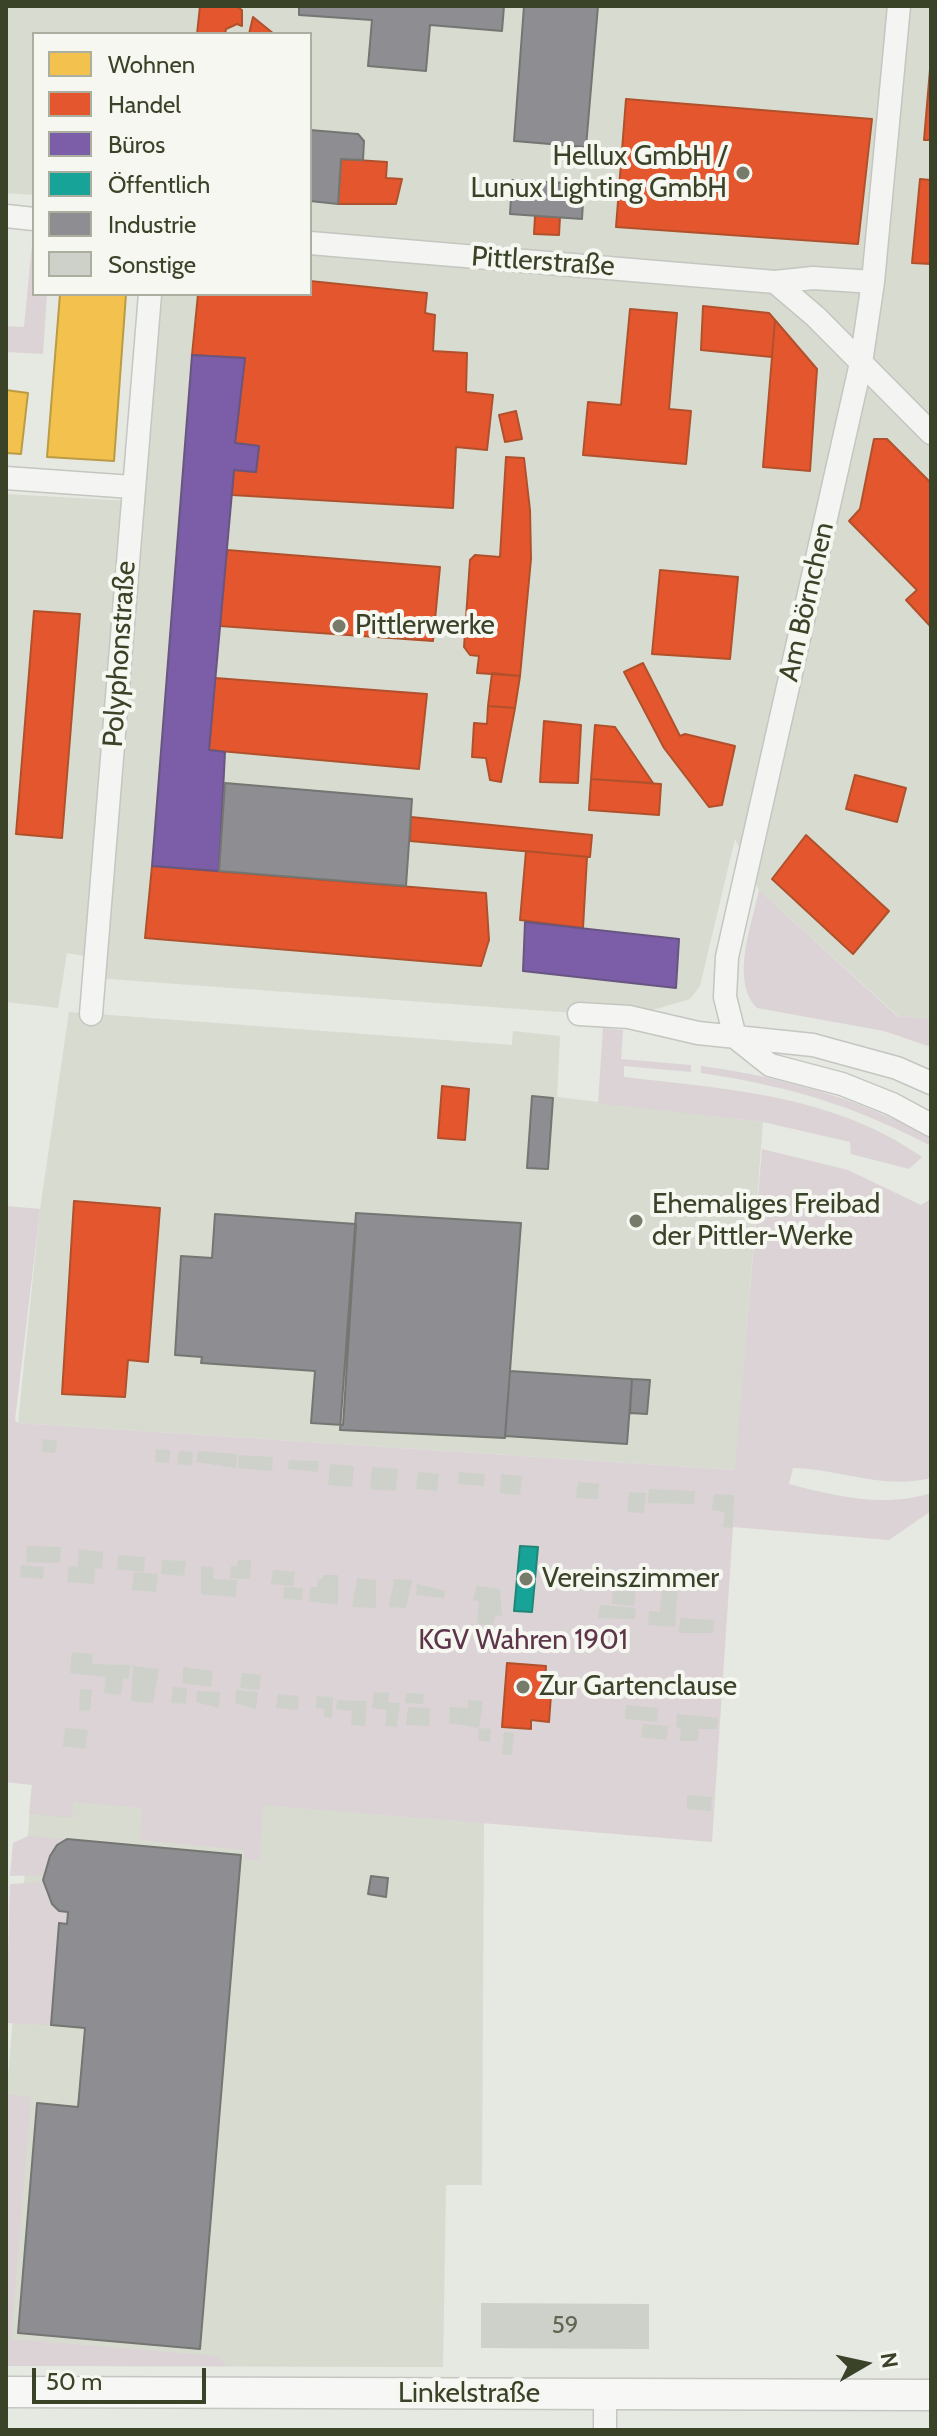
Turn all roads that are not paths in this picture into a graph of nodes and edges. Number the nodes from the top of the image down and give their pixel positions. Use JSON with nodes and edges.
{"nodes":[{"id":1,"x":899,"y":6,"type":"edge"},
{"id":2,"x":6,"y":216,"type":"edge"},
{"id":3,"x":32,"y":219,"type":"edge"},
{"id":4,"x":312,"y":243,"type":"edge"},
{"id":5,"x":775,"y":282,"type":"junction"},
{"id":6,"x":873,"y":282,"type":"junction"},
{"id":7,"x":150,"y":296,"type":"edge"},
{"id":8,"x":861,"y":363,"type":"junction"},
{"id":9,"x":931,"y":433,"type":"edge"},
{"id":10,"x":6,"y":478,"type":"edge"},
{"id":11,"x":132,"y":487,"type":"junction"},
{"id":12,"x":91,"y":1014,"type":"dead end"},
{"id":13,"x":579,"y":1014,"type":"dead end"},
{"id":14,"x":735,"y":1037,"type":"junction"},
{"id":15,"x":931,"y":1083,"type":"edge"},
{"id":16,"x":931,"y":1125,"type":"edge"},
{"id":17,"x":6,"y":2392,"type":"edge"},
{"id":18,"x":605,"y":2395,"type":"junction"},
{"id":19,"x":931,"y":2395,"type":"edge"},
{"id":20,"x":605,"y":2430,"type":"edge"}],
"edges":[{"from":1,"to":6,"type":"street","name":"Am Börnchen"},
{"from":2,"to":3,"type":"street"},
{"from":4,"to":5,"type":"street","name":"Pittlerstraße"},
{"from":5,"to":6,"type":"street","name":"Pittlerstraße"},
{"from":5,"to":8,"type":"street"},
{"from":6,"to":8,"type":"street","name":"Am Börnchen"},
{"from":7,"to":11,"type":"street","name":"Polyphonstraße"},
{"from":8,"to":9,"type":"street"},
{"from":8,"to":14,"type":"street","name":"Am Börnchen"},
{"from":10,"to":11,"type":"street"},
{"from":11,"to":12,"type":"street","name":"Polyphonstraße"},
{"from":13,"to":14,"type":"street"},
{"from":14,"to":15,"type":"street"},
{"from":14,"to":16,"type":"street"},
{"from":17,"to":18,"type":"main road","name":"Linkelstraße"},
{"from":18,"to":19,"type":"main road","name":"Linkelstraße"},
{"from":18,"to":20,"type":"street"}]}
